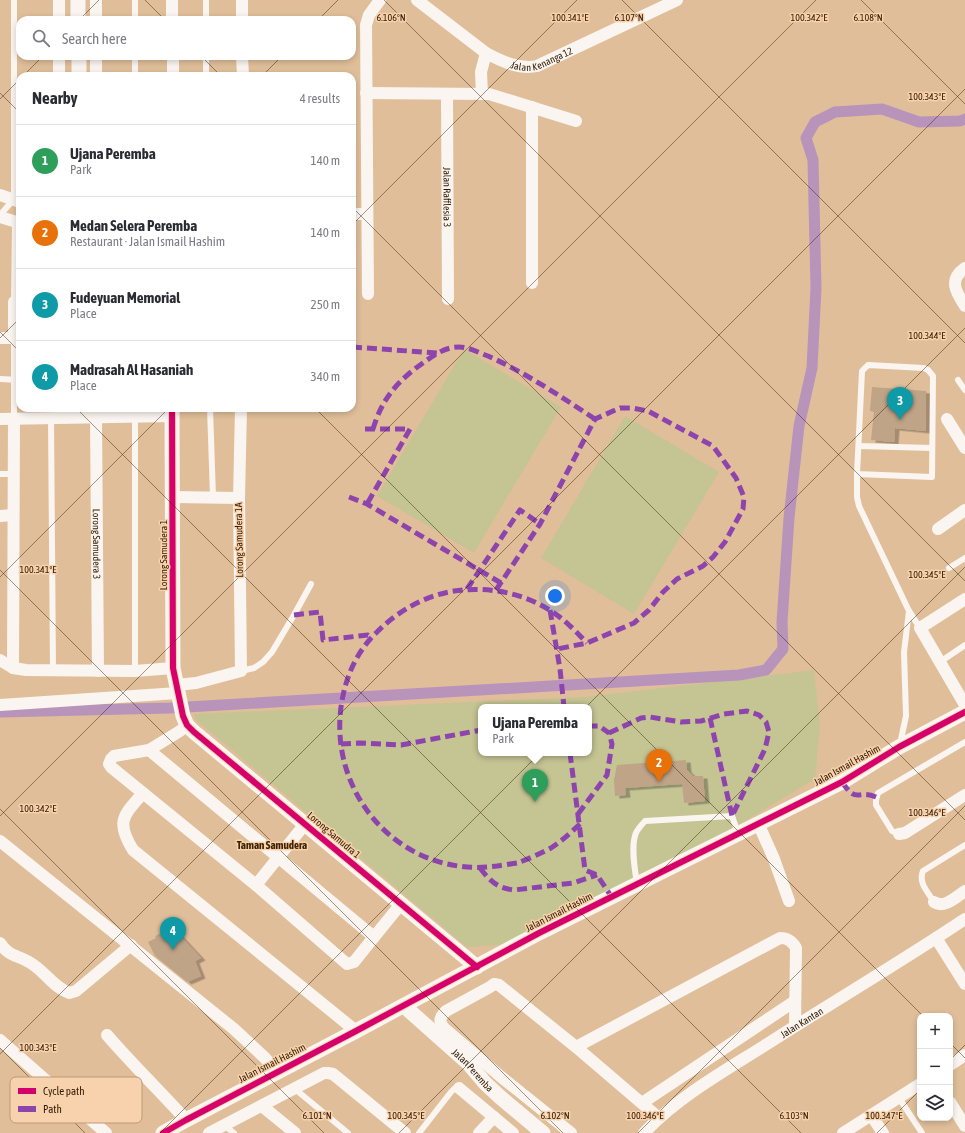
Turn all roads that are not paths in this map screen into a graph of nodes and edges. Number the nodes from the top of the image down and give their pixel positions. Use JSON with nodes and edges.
{"nodes":[{"id":1,"x":14,"y":0,"type":"edge"},
{"id":2,"x":59,"y":0,"type":"edge"},
{"id":3,"x":78,"y":0,"type":"edge"},
{"id":4,"x":96,"y":0,"type":"edge"},
{"id":5,"x":135,"y":0,"type":"edge"},
{"id":6,"x":172,"y":0,"type":"edge"},
{"id":7,"x":206,"y":0,"type":"edge"},
{"id":8,"x":242,"y":0,"type":"edge"},
{"id":9,"x":380,"y":0,"type":"edge"},
{"id":10,"x":417,"y":0,"type":"edge"},
{"id":11,"x":671,"y":1,"type":"edge"},
{"id":12,"x":59,"y":16,"type":"edge"},
{"id":13,"x":78,"y":16,"type":"edge"},
{"id":14,"x":96,"y":16,"type":"edge"},
{"id":15,"x":135,"y":16,"type":"edge"},
{"id":16,"x":172,"y":16,"type":"edge"},
{"id":17,"x":206,"y":16,"type":"edge"},
{"id":18,"x":242,"y":16,"type":"edge"},
{"id":19,"x":16,"y":24,"type":"edge"},
{"id":20,"x":486,"y":53,"type":"junction"},
{"id":21,"x":17,"y":60,"type":"edge"},
{"id":22,"x":59,"y":60,"type":"edge"},
{"id":23,"x":79,"y":60,"type":"edge"},
{"id":24,"x":96,"y":60,"type":"edge"},
{"id":25,"x":135,"y":60,"type":"edge"},
{"id":26,"x":173,"y":60,"type":"edge"},
{"id":27,"x":206,"y":60,"type":"edge"},
{"id":28,"x":242,"y":60,"type":"edge"},
{"id":29,"x":17,"y":72,"type":"edge"},
{"id":30,"x":59,"y":72,"type":"edge"},
{"id":31,"x":79,"y":72,"type":"edge"},
{"id":32,"x":96,"y":72,"type":"edge"},
{"id":33,"x":135,"y":72,"type":"edge"},
{"id":34,"x":173,"y":72,"type":"edge"},
{"id":35,"x":206,"y":72,"type":"edge"},
{"id":36,"x":242,"y":72,"type":"edge"},
{"id":37,"x":366,"y":93,"type":"junction"},
{"id":38,"x":446,"y":94,"type":"junction"},
{"id":39,"x":482,"y":94,"type":"junction"},
{"id":40,"x":532,"y":107,"type":"junction"},
{"id":41,"x":576,"y":121,"type":"dead end"},
{"id":42,"x":0,"y":195,"type":"edge"},
{"id":43,"x":16,"y":201,"type":"edge"},
{"id":44,"x":16,"y":202,"type":"edge"},
{"id":45,"x":356,"y":214,"type":"edge"},
{"id":46,"x":367,"y":214,"type":"junction"},
{"id":47,"x":0,"y":216,"type":"edge"},
{"id":48,"x":16,"y":223,"type":"edge"},
{"id":49,"x":965,"y":268,"type":"edge"},
{"id":50,"x":532,"y":283,"type":"dead end"},
{"id":51,"x":368,"y":294,"type":"dead end"},
{"id":52,"x":448,"y":299,"type":"dead end"},
{"id":53,"x":965,"y":306,"type":"edge"},
{"id":54,"x":0,"y":338,"type":"edge"},
{"id":55,"x":16,"y":338,"type":"edge"},
{"id":56,"x":0,"y":380,"type":"edge"},
{"id":57,"x":16,"y":380,"type":"edge"},
{"id":58,"x":958,"y":380,"type":"dead end"},
{"id":59,"x":965,"y":390,"type":"edge"},
{"id":60,"x":16,"y":393,"type":"edge"},
{"id":61,"x":172,"y":412,"type":"edge"},
{"id":62,"x":210,"y":412,"type":"edge"},
{"id":63,"x":241,"y":412,"type":"edge"},
{"id":64,"x":135,"y":417,"type":"junction"},
{"id":65,"x":51,"y":418,"type":"junction"},
{"id":66,"x":96,"y":418,"type":"junction"},
{"id":67,"x":0,"y":419,"type":"edge"},
{"id":68,"x":14,"y":419,"type":"junction"},
{"id":69,"x":947,"y":419,"type":"dead end"},
{"id":70,"x":858,"y":446,"type":"junction"},
{"id":71,"x":932,"y":448,"type":"junction"},
{"id":72,"x":965,"y":448,"type":"edge"},
{"id":73,"x":0,"y":474,"type":"edge"},
{"id":74,"x":14,"y":474,"type":"junction"},
{"id":75,"x":857,"y":474,"type":"junction"},
{"id":76,"x":173,"y":497,"type":"junction"},
{"id":77,"x":213,"y":497,"type":"junction"},
{"id":78,"x":239,"y":498,"type":"junction"},
{"id":79,"x":965,"y":510,"type":"edge"},
{"id":80,"x":0,"y":516,"type":"edge"},
{"id":81,"x":13,"y":516,"type":"junction"},
{"id":82,"x":938,"y":529,"type":"dead end"},
{"id":83,"x":965,"y":558,"type":"edge"},
{"id":84,"x":949,"y":568,"type":"dead end"},
{"id":85,"x":311,"y":584,"type":"dead end"},
{"id":86,"x":965,"y":599,"type":"edge"},
{"id":87,"x":909,"y":611,"type":"junction"},
{"id":88,"x":920,"y":628,"type":"junction"},
{"id":89,"x":965,"y":645,"type":"edge"},
{"id":90,"x":0,"y":660,"type":"edge"},
{"id":91,"x":940,"y":662,"type":"junction"},
{"id":92,"x":13,"y":668,"type":"junction"},
{"id":93,"x":173,"y":668,"type":"junction"},
{"id":94,"x":53,"y":670,"type":"junction"},
{"id":95,"x":98,"y":671,"type":"junction"},
{"id":96,"x":135,"y":671,"type":"junction"},
{"id":97,"x":241,"y":671,"type":"junction"},
{"id":98,"x":961,"y":688,"type":"edge"},
{"id":99,"x":178,"y":693,"type":"junction"},
{"id":100,"x":0,"y":705,"type":"edge"},
{"id":101,"x":965,"y":706,"type":"edge"},
{"id":102,"x":965,"y":712,"type":"edge"},
{"id":103,"x":185,"y":721,"type":"junction"},
{"id":104,"x":965,"y":742,"type":"edge"},
{"id":105,"x":899,"y":747,"type":"junction"},
{"id":106,"x":148,"y":750,"type":"junction"},
{"id":107,"x":143,"y":793,"type":"junction"},
{"id":108,"x":965,"y":795,"type":"edge"},
{"id":109,"x":758,"y":823,"type":"junction"},
{"id":110,"x":305,"y":824,"type":"junction"},
{"id":111,"x":738,"y":833,"type":"junction"},
{"id":112,"x":899,"y":834,"type":"joint"},
{"id":113,"x":0,"y":841,"type":"edge"},
{"id":114,"x":965,"y":845,"type":"edge"},
{"id":115,"x":278,"y":857,"type":"junction"},
{"id":116,"x":637,"y":884,"type":"junction"},
{"id":117,"x":256,"y":886,"type":"junction"},
{"id":118,"x":965,"y":891,"type":"edge"},
{"id":119,"x":789,"y":901,"type":"dead end"},
{"id":120,"x":934,"y":902,"type":"joint"},
{"id":121,"x":401,"y":904,"type":"junction"},
{"id":122,"x":965,"y":919,"type":"edge"},
{"id":123,"x":374,"y":937,"type":"junction"},
{"id":124,"x":936,"y":938,"type":"junction"},
{"id":125,"x":0,"y":943,"type":"edge"},
{"id":126,"x":131,"y":945,"type":"junction"},
{"id":127,"x":477,"y":966,"type":"junction"},
{"id":128,"x":965,"y":984,"type":"edge"},
{"id":129,"x":795,"y":1001,"type":"junction"},
{"id":130,"x":404,"y":1006,"type":"junction"},
{"id":131,"x":795,"y":1026,"type":"junction"},
{"id":132,"x":356,"y":1031,"type":"junction"},
{"id":133,"x":108,"y":1035,"type":"dead end"},
{"id":134,"x":0,"y":1040,"type":"edge"},
{"id":135,"x":576,"y":1046,"type":"junction"},
{"id":136,"x":964,"y":1060,"type":"edge"},
{"id":137,"x":953,"y":1064,"type":"edge"},
{"id":138,"x":277,"y":1072,"type":"junction"},
{"id":139,"x":42,"y":1077,"type":"edge"},
{"id":140,"x":918,"y":1085,"type":"edge"},
{"id":141,"x":459,"y":1088,"type":"joint"},
{"id":142,"x":294,"y":1089,"type":"junction"},
{"id":143,"x":899,"y":1098,"type":"junction"},
{"id":144,"x":642,"y":1103,"type":"junction"},
{"id":145,"x":262,"y":1106,"type":"junction"},
{"id":146,"x":953,"y":1107,"type":"edge"},
{"id":147,"x":872,"y":1115,"type":"junction"},
{"id":148,"x":494,"y":1117,"type":"junction"},
{"id":149,"x":659,"y":1118,"type":"junction"},
{"id":150,"x":186,"y":1120,"type":"junction"},
{"id":151,"x":95,"y":1123,"type":"edge"},
{"id":152,"x":965,"y":1126,"type":"edge"},
{"id":153,"x":229,"y":1129,"type":"edge"},
{"id":154,"x":170,"y":1132,"type":"edge"},
{"id":155,"x":106,"y":1133,"type":"edge"},
{"id":156,"x":209,"y":1133,"type":"edge"},
{"id":157,"x":295,"y":1133,"type":"edge"},
{"id":158,"x":348,"y":1133,"type":"edge"},
{"id":159,"x":405,"y":1133,"type":"edge"},
{"id":160,"x":419,"y":1133,"type":"edge"},
{"id":161,"x":479,"y":1133,"type":"edge"},
{"id":162,"x":512,"y":1133,"type":"edge"},
{"id":163,"x":543,"y":1133,"type":"edge"},
{"id":164,"x":571,"y":1133,"type":"edge"},
{"id":165,"x":644,"y":1133,"type":"edge"},
{"id":166,"x":843,"y":1133,"type":"edge"},
{"id":167,"x":883,"y":1133,"type":"edge"},
{"id":168,"x":922,"y":1133,"type":"edge"}],
"edges":[{"from":1,"to":19,"type":"lane"},
{"from":2,"to":12,"type":"street"},
{"from":3,"to":13,"type":"street"},
{"from":4,"to":14,"type":"street"},
{"from":5,"to":15,"type":"lane"},
{"from":6,"to":16,"type":"street"},
{"from":7,"to":17,"type":"lane"},
{"from":8,"to":18,"type":"street"},
{"from":9,"to":37,"type":"street"},
{"from":10,"to":20,"type":"street","name":"Jalan Kenanga 12"},
{"from":11,"to":20,"type":"street","name":"Jalan Kenanga 12"},
{"from":20,"to":39,"type":"street"},
{"from":21,"to":29,"type":"lane"},
{"from":22,"to":30,"type":"street"},
{"from":23,"to":31,"type":"street"},
{"from":24,"to":32,"type":"street"},
{"from":25,"to":33,"type":"lane"},
{"from":26,"to":34,"type":"street"},
{"from":27,"to":35,"type":"lane"},
{"from":28,"to":36,"type":"street"},
{"from":37,"to":38,"type":"street"},
{"from":37,"to":46,"type":"street"},
{"from":38,"to":39,"type":"street"},
{"from":38,"to":52,"type":"street","name":"Jalan Rafflesia 3"},
{"from":39,"to":40,"type":"street"},
{"from":40,"to":41,"type":"street"},
{"from":40,"to":50,"type":"street"},
{"from":42,"to":43,"type":"street"},
{"from":44,"to":47,"type":"lane"},
{"from":45,"to":46,"type":"street"},
{"from":46,"to":51,"type":"street"},
{"from":47,"to":48,"type":"street"},
{"from":49,"to":53,"type":"street"},
{"from":54,"to":55,"type":"street"},
{"from":56,"to":57,"type":"lane"},
{"from":58,"to":59,"type":"lane"},
{"from":60,"to":68,"type":"lane"},
{"from":61,"to":64,"type":"street"},
{"from":61,"to":76,"type":"street","name":"Lorong Samudera 1"},
{"from":62,"to":77,"type":"lane"},
{"from":63,"to":78,"type":"street","name":"Lorong Samudera 1A"},
{"from":64,"to":66,"type":"street"},
{"from":64,"to":96,"type":"lane"},
{"from":65,"to":66,"type":"street"},
{"from":65,"to":68,"type":"street"},
{"from":65,"to":94,"type":"lane"},
{"from":66,"to":95,"type":"street","name":"Lorong Samudera 3"},
{"from":67,"to":68,"type":"street"},
{"from":68,"to":74,"type":"street"},
{"from":69,"to":72,"type":"street"},
{"from":70,"to":71,"type":"lane"},
{"from":70,"to":71,"type":"lane"},
{"from":70,"to":75,"type":"lane"},
{"from":71,"to":75,"type":"lane"},
{"from":73,"to":74,"type":"lane"},
{"from":74,"to":81,"type":"street"},
{"from":75,"to":87,"type":"lane"},
{"from":76,"to":77,"type":"street"},
{"from":76,"to":93,"type":"street","name":"Lorong Samudera 1"},
{"from":77,"to":78,"type":"street"},
{"from":78,"to":97,"type":"street","name":"Lorong Samudera 1A"},
{"from":79,"to":82,"type":"street"},
{"from":80,"to":81,"type":"street"},
{"from":81,"to":92,"type":"street"},
{"from":83,"to":84,"type":"lane"},
{"from":85,"to":97,"type":"lane"},
{"from":86,"to":88,"type":"street"},
{"from":87,"to":88,"type":"lane"},
{"from":87,"to":105,"type":"lane"},
{"from":88,"to":91,"type":"street"},
{"from":89,"to":91,"type":"lane"},
{"from":90,"to":92,"type":"street"},
{"from":91,"to":98,"type":"street"},
{"from":92,"to":94,"type":"street"},
{"from":93,"to":96,"type":"street"},
{"from":93,"to":99,"type":"street","name":"Lorong Samudera 1"},
{"from":94,"to":95,"type":"street"},
{"from":95,"to":96,"type":"street"},
{"from":97,"to":99,"type":"street"},
{"from":98,"to":101,"type":"street"},
{"from":99,"to":100,"type":"street"},
{"from":99,"to":103,"type":"street","name":"Lorong Samudera 1"},
{"from":102,"to":105,"type":"street","name":"Jalan Ismail Hashim"},
{"from":103,"to":106,"type":"street"},
{"from":103,"to":110,"type":"street","name":"Lorong Samudra 1"},
{"from":104,"to":112,"type":"lane"},
{"from":105,"to":109,"type":"street","name":"Jalan Ismail Hashim"},
{"from":106,"to":107,"type":"street"},
{"from":106,"to":115,"type":"street"},
{"from":107,"to":117,"type":"street"},
{"from":107,"to":132,"type":"street"},
{"from":108,"to":112,"type":"street"},
{"from":109,"to":111,"type":"street","name":"Jalan Ismail Hashim"},
{"from":109,"to":119,"type":"street"},
{"from":110,"to":115,"type":"street"},
{"from":110,"to":121,"type":"street","name":"Lorong Samudra 1"},
{"from":111,"to":116,"type":"street","name":"Jalan Ismail Hashim"},
{"from":111,"to":116,"type":"lane"},
{"from":113,"to":126,"type":"street"},
{"from":114,"to":120,"type":"lane"},
{"from":115,"to":117,"type":"street"},
{"from":115,"to":123,"type":"street"},
{"from":116,"to":127,"type":"street","name":"Jalan Ismail Hashim"},
{"from":117,"to":123,"type":"street"},
{"from":118,"to":120,"type":"street"},
{"from":121,"to":123,"type":"street"},
{"from":121,"to":127,"type":"street","name":"Lorong Samudra 1"},
{"from":122,"to":124,"type":"street","name":"Jalan Kantan"},
{"from":124,"to":128,"type":"street"},
{"from":124,"to":131,"type":"street","name":"Jalan Kantan"},
{"from":125,"to":126,"type":"street"},
{"from":126,"to":138,"type":"street"},
{"from":127,"to":130,"type":"street","name":"Jalan Ismail Hashim"},
{"from":129,"to":131,"type":"street"},
{"from":129,"to":135,"type":"street"},
{"from":129,"to":144,"type":"street"},
{"from":130,"to":132,"type":"street","name":"Jalan Ismail Hashim"},
{"from":130,"to":163,"type":"street","name":"Jalan Peremba"},
{"from":131,"to":149,"type":"street","name":"Jalan Kantan"},
{"from":132,"to":138,"type":"street","name":"Jalan Ismail Hashim"},
{"from":133,"to":150,"type":"street"},
{"from":134,"to":139,"type":"street"},
{"from":135,"to":144,"type":"street"},
{"from":135,"to":164,"type":"street"},
{"from":136,"to":137,"type":"street"},
{"from":138,"to":150,"type":"street","name":"Jalan Ismail Hashim"},
{"from":140,"to":143,"type":"street"},
{"from":141,"to":148,"type":"street"},
{"from":141,"to":160,"type":"lane"},
{"from":142,"to":145,"type":"street"},
{"from":142,"to":158,"type":"lane"},
{"from":142,"to":159,"type":"street"},
{"from":143,"to":147,"type":"street"},
{"from":143,"to":168,"type":"lane"},
{"from":144,"to":149,"type":"street"},
{"from":145,"to":153,"type":"street"},
{"from":145,"to":157,"type":"street"},
{"from":146,"to":152,"type":"street"},
{"from":147,"to":166,"type":"street"},
{"from":147,"to":167,"type":"street"},
{"from":148,"to":161,"type":"street"},
{"from":148,"to":162,"type":"street"},
{"from":149,"to":165,"type":"street","name":"Jalan Kantan"},
{"from":150,"to":154,"type":"street","name":"Jalan Ismail Hashim"},
{"from":151,"to":155,"type":"street"},
{"from":153,"to":156,"type":"street"}]}
